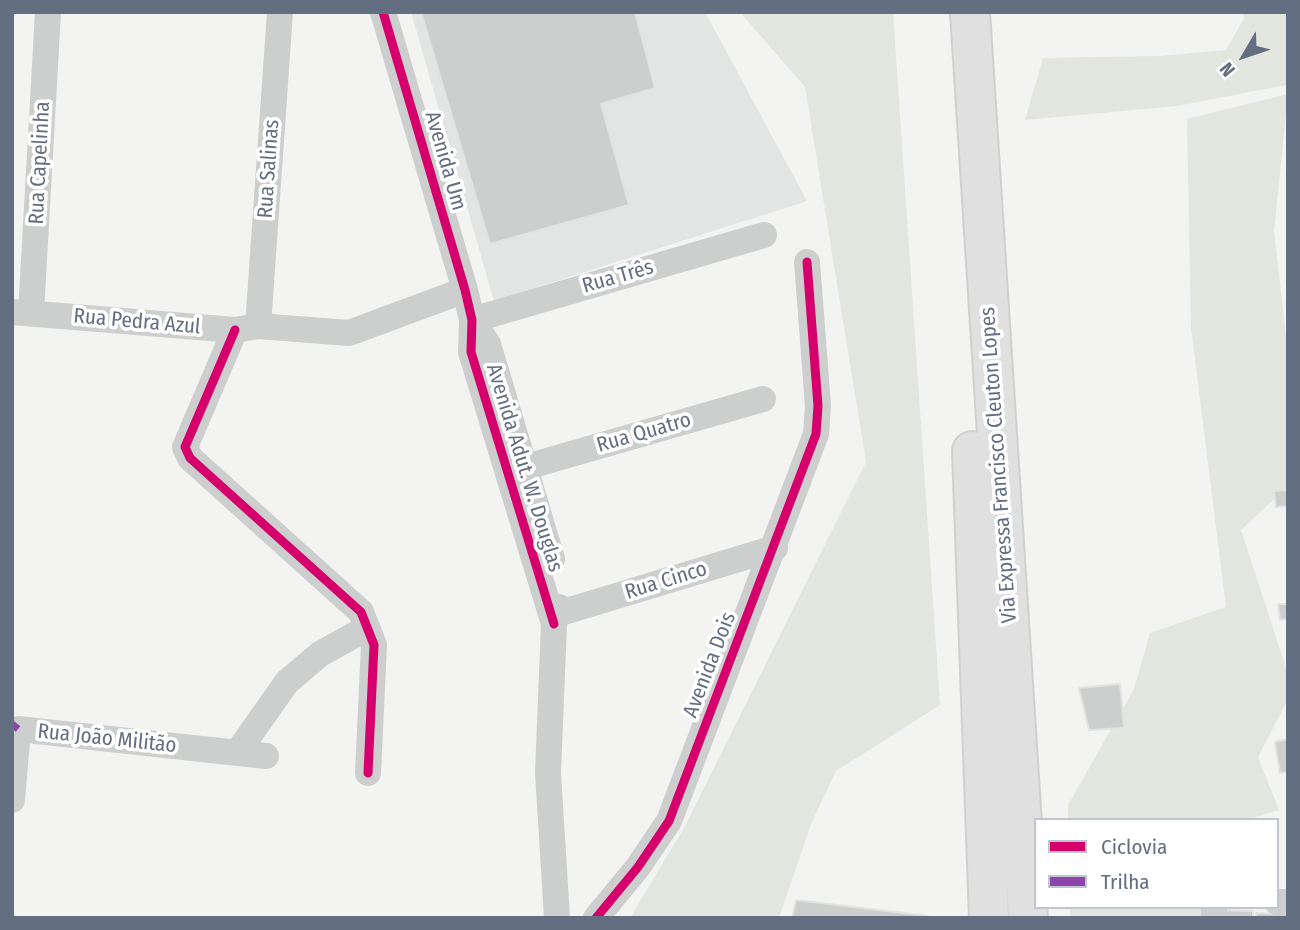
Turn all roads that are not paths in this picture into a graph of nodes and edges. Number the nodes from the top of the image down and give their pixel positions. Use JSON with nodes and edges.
{"nodes":[{"id":1,"x":48,"y":12,"type":"edge"},
{"id":2,"x":280,"y":12,"type":"edge"},
{"id":3,"x":383,"y":12,"type":"edge"},
{"id":4,"x":946,"y":12,"type":"edge"},
{"id":5,"x":970,"y":12,"type":"edge"},
{"id":6,"x":764,"y":235,"type":"dead end"},
{"id":7,"x":807,"y":262,"type":"dead end"},
{"id":8,"x":465,"y":290,"type":"junction"},
{"id":9,"x":22,"y":313,"type":"edge"},
{"id":10,"x":472,"y":320,"type":"junction"},
{"id":11,"x":247,"y":328,"type":"junction"},
{"id":12,"x":763,"y":399,"type":"dead end"},
{"id":13,"x":526,"y":467,"type":"junction"},
{"id":14,"x":775,"y":548,"type":"junction"},
{"id":15,"x":555,"y":619,"type":"junction"},
{"id":16,"x":367,"y":628,"type":"junction"},
{"id":17,"x":15,"y":727,"type":"edge"},
{"id":18,"x":237,"y":752,"type":"junction"},
{"id":19,"x":266,"y":755,"type":"dead end"},
{"id":20,"x":369,"y":773,"type":"dead end"},
{"id":21,"x":12,"y":800,"type":"edge"},
{"id":22,"x":557,"y":918,"type":"edge"},
{"id":23,"x":596,"y":918,"type":"edge"},
{"id":24,"x":989,"y":918,"type":"edge"},
{"id":25,"x":1028,"y":918,"type":"edge"}],
"edges":[{"from":1,"to":9,"type":"street","name":"Rua Capelinha"},
{"from":2,"to":11,"type":"street","name":"Rua Salinas"},
{"from":3,"to":8,"type":"street","name":"Avenida Um"},
{"from":4,"to":24,"type":"highway","name":"Via Expressa Francisco Cleuton Lopes"},
{"from":5,"to":25,"type":"highway","name":"Via Expressa Francisco Cleuton Lopes"},
{"from":6,"to":10,"type":"street","name":"Rua Três"},
{"from":7,"to":14,"type":"street","name":"Avenida Dois"},
{"from":8,"to":10,"type":"street","name":"Avenida Um"},
{"from":8,"to":11,"type":"street","name":"Rua Pedra Azul"},
{"from":9,"to":11,"type":"street","name":"Rua Pedra Azul"},
{"from":10,"to":13,"type":"street","name":"Avenida Adut. W. Douglas"},
{"from":10,"to":15,"type":"street","name":"Avenida Adut. W. Douglas"},
{"from":11,"to":16,"type":"street","name":"Rua Salinas"},
{"from":12,"to":13,"type":"street","name":"Rua Quatro"},
{"from":13,"to":15,"type":"street","name":"Avenida Adut. W. Douglas"},
{"from":14,"to":15,"type":"street","name":"Rua Cinco"},
{"from":14,"to":23,"type":"street","name":"Avenida Dois"},
{"from":15,"to":22,"type":"street","name":"Avenida Adut. W. Douglas"},
{"from":16,"to":18,"type":"street"},
{"from":16,"to":20,"type":"street"},
{"from":17,"to":18,"type":"street","name":"Rua João Militão"},
{"from":17,"to":21,"type":"street","name":"Rua João Militão"},
{"from":18,"to":19,"type":"street","name":"Rua João Militão"}]}
